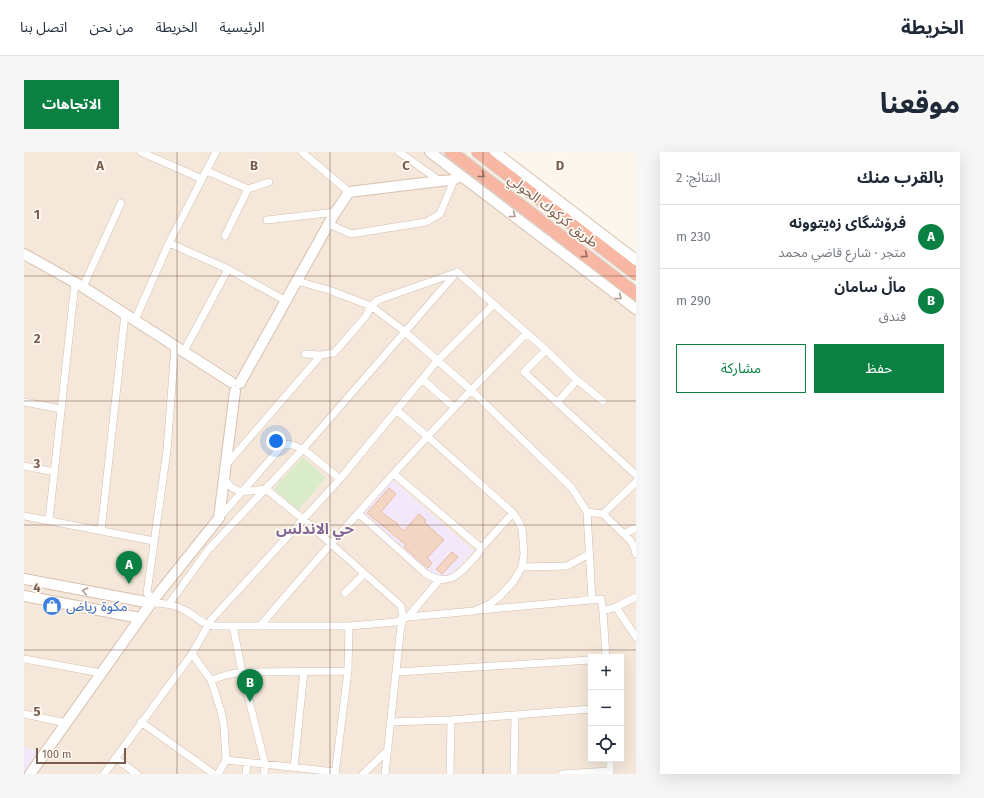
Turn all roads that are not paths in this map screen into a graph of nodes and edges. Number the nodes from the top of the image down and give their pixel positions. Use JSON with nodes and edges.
{"nodes":[{"id":1,"x":141,"y":152,"type":"edge"},
{"id":2,"x":216,"y":152,"type":"edge"},
{"id":3,"x":302,"y":152,"type":"edge"},
{"id":4,"x":399,"y":152,"type":"edge"},
{"id":5,"x":430,"y":152,"type":"edge"},
{"id":6,"x":451,"y":152,"type":"edge"},
{"id":7,"x":478,"y":152,"type":"edge"},
{"id":8,"x":495,"y":152,"type":"edge"},
{"id":9,"x":207,"y":171,"type":"junction"},
{"id":10,"x":457,"y":177,"type":"junction"},
{"id":11,"x":202,"y":180,"type":"junction"},
{"id":12,"x":440,"y":180,"type":"junction"},
{"id":13,"x":269,"y":182,"type":"dead end"},
{"id":14,"x":248,"y":189,"type":"junction"},
{"id":15,"x":349,"y":192,"type":"junction"},
{"id":16,"x":121,"y":203,"type":"dead end"},
{"id":17,"x":336,"y":212,"type":"junction"},
{"id":18,"x":574,"y":219,"type":"junction"},
{"id":19,"x":267,"y":220,"type":"dead end"},
{"id":20,"x":329,"y":224,"type":"junction"},
{"id":21,"x":554,"y":232,"type":"junction"},
{"id":22,"x":225,"y":236,"type":"dead end"},
{"id":23,"x":544,"y":239,"type":"junction"},
{"id":24,"x":169,"y":243,"type":"junction"},
{"id":25,"x":24,"y":254,"type":"edge"},
{"id":26,"x":636,"y":260,"type":"edge"},
{"id":27,"x":228,"y":269,"type":"junction"},
{"id":28,"x":457,"y":272,"type":"junction"},
{"id":29,"x":636,"y":274,"type":"edge"},
{"id":30,"x":297,"y":281,"type":"junction"},
{"id":31,"x":79,"y":285,"type":"junction"},
{"id":32,"x":636,"y":294,"type":"edge"},
{"id":33,"x":286,"y":301,"type":"junction"},
{"id":34,"x":494,"y":304,"type":"junction"},
{"id":35,"x":371,"y":306,"type":"junction"},
{"id":36,"x":636,"y":309,"type":"edge"},
{"id":37,"x":125,"y":314,"type":"junction"},
{"id":38,"x":135,"y":320,"type":"junction"},
{"id":39,"x":404,"y":331,"type":"junction"},
{"id":40,"x":527,"y":333,"type":"junction"},
{"id":41,"x":175,"y":346,"type":"junction"},
{"id":42,"x":546,"y":350,"type":"junction"},
{"id":43,"x":184,"y":351,"type":"junction"},
{"id":44,"x":305,"y":354,"type":"dead end"},
{"id":45,"x":321,"y":355,"type":"junction"},
{"id":46,"x":437,"y":361,"type":"junction"},
{"id":47,"x":422,"y":379,"type":"junction"},
{"id":48,"x":577,"y":380,"type":"junction"},
{"id":49,"x":236,"y":385,"type":"junction"},
{"id":50,"x":470,"y":389,"type":"junction"},
{"id":51,"x":603,"y":401,"type":"dead end"},
{"id":52,"x":24,"y":402,"type":"edge"},
{"id":53,"x":558,"y":403,"type":"junction"},
{"id":54,"x":454,"y":407,"type":"junction"},
{"id":55,"x":61,"y":408,"type":"junction"},
{"id":56,"x":396,"y":410,"type":"junction"},
{"id":57,"x":427,"y":436,"type":"junction"},
{"id":58,"x":303,"y":449,"type":"junction"},
{"id":59,"x":226,"y":465,"type":"junction"},
{"id":60,"x":24,"y":466,"type":"edge"},
{"id":61,"x":54,"y":472,"type":"junction"},
{"id":62,"x":394,"y":474,"type":"junction"},
{"id":63,"x":636,"y":475,"type":"edge"},
{"id":64,"x":224,"y":478,"type":"junction"},
{"id":65,"x":340,"y":479,"type":"junction"},
{"id":66,"x":636,"y":482,"type":"edge"},
{"id":67,"x":266,"y":489,"type":"junction"},
{"id":68,"x":242,"y":492,"type":"junction"},
{"id":69,"x":587,"y":512,"type":"junction"},
{"id":70,"x":358,"y":513,"type":"junction"},
{"id":71,"x":513,"y":513,"type":"junction"},
{"id":72,"x":603,"y":514,"type":"junction"},
{"id":73,"x":222,"y":515,"type":"junction"},
{"id":74,"x":24,"y":516,"type":"edge"},
{"id":75,"x":240,"y":516,"type":"junction"},
{"id":76,"x":303,"y":519,"type":"junction"},
{"id":77,"x":49,"y":520,"type":"junction"},
{"id":78,"x":636,"y":528,"type":"edge"},
{"id":79,"x":101,"y":531,"type":"junction"},
{"id":80,"x":624,"y":534,"type":"junction"},
{"id":81,"x":154,"y":541,"type":"junction"},
{"id":82,"x":330,"y":544,"type":"junction"},
{"id":83,"x":481,"y":548,"type":"junction"},
{"id":84,"x":589,"y":554,"type":"junction"},
{"id":85,"x":636,"y":554,"type":"edge"},
{"id":86,"x":522,"y":566,"type":"junction"},
{"id":87,"x":364,"y":574,"type":"junction"},
{"id":88,"x":24,"y":579,"type":"edge"},
{"id":89,"x":440,"y":579,"type":"junction"},
{"id":90,"x":346,"y":593,"type":"dead end"},
{"id":91,"x":24,"y":596,"type":"edge"},
{"id":92,"x":636,"y":597,"type":"edge"},
{"id":93,"x":592,"y":600,"type":"junction"},
{"id":94,"x":152,"y":601,"type":"junction"},
{"id":95,"x":169,"y":604,"type":"junction"},
{"id":96,"x":616,"y":607,"type":"junction"},
{"id":97,"x":474,"y":611,"type":"junction"},
{"id":98,"x":603,"y":611,"type":"junction"},
{"id":99,"x":140,"y":618,"type":"junction"},
{"id":100,"x":405,"y":618,"type":"junction"},
{"id":101,"x":208,"y":625,"type":"junction"},
{"id":102,"x":233,"y":626,"type":"junction"},
{"id":103,"x":260,"y":626,"type":"junction"},
{"id":104,"x":349,"y":626,"type":"junction"},
{"id":105,"x":636,"y":637,"type":"edge"},
{"id":106,"x":192,"y":654,"type":"junction"},
{"id":107,"x":606,"y":654,"type":"edge"},
{"id":108,"x":24,"y":659,"type":"edge"},
{"id":109,"x":588,"y":660,"type":"edge"},
{"id":110,"x":304,"y":671,"type":"junction"},
{"id":111,"x":348,"y":671,"type":"junction"},
{"id":112,"x":242,"y":672,"type":"junction"},
{"id":113,"x":396,"y":672,"type":"junction"},
{"id":114,"x":101,"y":673,"type":"junction"},
{"id":115,"x":211,"y":680,"type":"junction"},
{"id":116,"x":588,"y":710,"type":"edge"},
{"id":117,"x":24,"y":714,"type":"edge"},
{"id":118,"x":515,"y":715,"type":"junction"},
{"id":119,"x":451,"y":720,"type":"junction"},
{"id":120,"x":141,"y":722,"type":"junction"},
{"id":121,"x":391,"y":722,"type":"junction"},
{"id":122,"x":66,"y":723,"type":"junction"},
{"id":123,"x":388,"y":750,"type":"junction"},
{"id":124,"x":115,"y":758,"type":"junction"},
{"id":125,"x":226,"y":760,"type":"junction"},
{"id":126,"x":247,"y":762,"type":"junction"},
{"id":127,"x":265,"y":764,"type":"junction"},
{"id":128,"x":292,"y":770,"type":"edge"},
{"id":129,"x":610,"y":772,"type":"edge"},
{"id":130,"x":336,"y":773,"type":"edge"},
{"id":131,"x":30,"y":774,"type":"edge"},
{"id":132,"x":104,"y":774,"type":"edge"},
{"id":133,"x":137,"y":774,"type":"edge"},
{"id":134,"x":214,"y":774,"type":"edge"},
{"id":135,"x":218,"y":774,"type":"edge"},
{"id":136,"x":246,"y":774,"type":"edge"},
{"id":137,"x":264,"y":774,"type":"edge"},
{"id":138,"x":363,"y":774,"type":"edge"},
{"id":139,"x":385,"y":774,"type":"edge"},
{"id":140,"x":450,"y":774,"type":"edge"},
{"id":141,"x":514,"y":774,"type":"edge"},
{"id":142,"x":562,"y":774,"type":"edge"}],
"edges":[{"from":1,"to":11,"type":"street"},
{"from":2,"to":9,"type":"street"},
{"from":3,"to":15,"type":"street"},
{"from":4,"to":12,"type":"street"},
{"from":5,"to":10,"type":"main road"},
{"from":6,"to":21,"type":"highway","name":"طريق كركوك الحولي","one_way":true},
{"from":7,"to":18,"type":"highway","name":"طريق كركوك الحولي"},
{"from":8,"to":18,"type":"main road"},
{"from":9,"to":11,"type":"street"},
{"from":9,"to":14,"type":"street"},
{"from":10,"to":12,"type":"main road"},
{"from":10,"to":20,"type":"street"},
{"from":10,"to":23,"type":"main road","one_way":true},
{"from":11,"to":24,"type":"street"},
{"from":12,"to":15,"type":"main road"},
{"from":13,"to":14,"type":"street"},
{"from":14,"to":22,"type":"street"},
{"from":15,"to":17,"type":"main road"},
{"from":16,"to":31,"type":"street"},
{"from":17,"to":19,"type":"street"},
{"from":17,"to":20,"type":"main road"},
{"from":18,"to":26,"type":"main road"},
{"from":18,"to":29,"type":"highway","name":"طريق كركوك الحولي"},
{"from":20,"to":30,"type":"main road"},
{"from":21,"to":23,"type":"highway"},
{"from":21,"to":32,"type":"highway","name":"طريق كركوك الحولي","one_way":true},
{"from":23,"to":36,"type":"main road","one_way":true},
{"from":24,"to":27,"type":"street"},
{"from":24,"to":38,"type":"street"},
{"from":25,"to":31,"type":"main road"},
{"from":27,"to":33,"type":"street"},
{"from":27,"to":43,"type":"street"},
{"from":28,"to":34,"type":"street"},
{"from":28,"to":35,"type":"street"},
{"from":28,"to":39,"type":"street"},
{"from":30,"to":33,"type":"main road"},
{"from":30,"to":35,"type":"street"},
{"from":31,"to":37,"type":"main road"},
{"from":31,"to":55,"type":"street"},
{"from":33,"to":49,"type":"main road"},
{"from":34,"to":40,"type":"street"},
{"from":34,"to":46,"type":"street"},
{"from":35,"to":39,"type":"street"},
{"from":35,"to":45,"type":"street"},
{"from":37,"to":38,"type":"main road"},
{"from":37,"to":79,"type":"street"},
{"from":38,"to":41,"type":"main road"},
{"from":39,"to":46,"type":"street"},
{"from":39,"to":58,"type":"street"},
{"from":40,"to":42,"type":"street"},
{"from":40,"to":50,"type":"street"},
{"from":41,"to":43,"type":"main road"},
{"from":41,"to":81,"type":"street"},
{"from":42,"to":48,"type":"street"},
{"from":42,"to":53,"type":"street"},
{"from":43,"to":49,"type":"main road"},
{"from":44,"to":45,"type":"street"},
{"from":45,"to":59,"type":"street"},
{"from":46,"to":47,"type":"street"},
{"from":46,"to":50,"type":"street"},
{"from":47,"to":54,"type":"street"},
{"from":47,"to":56,"type":"street"},
{"from":48,"to":51,"type":"street"},
{"from":48,"to":53,"type":"street"},
{"from":49,"to":59,"type":"main road"},
{"from":50,"to":54,"type":"street"},
{"from":50,"to":69,"type":"street"},
{"from":52,"to":55,"type":"street"},
{"from":53,"to":63,"type":"street"},
{"from":54,"to":57,"type":"street"},
{"from":55,"to":61,"type":"street"},
{"from":56,"to":57,"type":"street"},
{"from":56,"to":65,"type":"street"},
{"from":57,"to":62,"type":"street"},
{"from":57,"to":71,"type":"street"},
{"from":58,"to":65,"type":"street"},
{"from":58,"to":67,"type":"street"},
{"from":58,"to":68,"type":"street"},
{"from":59,"to":64,"type":"main road"},
{"from":60,"to":61,"type":"street"},
{"from":61,"to":77,"type":"street"},
{"from":62,"to":70,"type":"street"},
{"from":62,"to":83,"type":"street"},
{"from":64,"to":68,"type":"street"},
{"from":64,"to":73,"type":"main road"},
{"from":65,"to":76,"type":"street"},
{"from":66,"to":72,"type":"street"},
{"from":67,"to":68,"type":"street"},
{"from":67,"to":75,"type":"street"},
{"from":67,"to":76,"type":"street"},
{"from":68,"to":73,"type":"street"},
{"from":69,"to":72,"type":"street"},
{"from":69,"to":84,"type":"street"},
{"from":70,"to":82,"type":"street"},
{"from":70,"to":89,"type":"street"},
{"from":71,"to":83,"type":"street"},
{"from":71,"to":86,"type":"street"},
{"from":72,"to":80,"type":"street"},
{"from":73,"to":75,"type":"street"},
{"from":73,"to":94,"type":"main road"},
{"from":74,"to":77,"type":"street"},
{"from":75,"to":95,"type":"street"},
{"from":76,"to":82,"type":"street"},
{"from":76,"to":101,"type":"street"},
{"from":77,"to":79,"type":"street"},
{"from":78,"to":80,"type":"street"},
{"from":79,"to":81,"type":"street"},
{"from":80,"to":85,"type":"street"},
{"from":81,"to":94,"type":"street"},
{"from":82,"to":87,"type":"street"},
{"from":82,"to":103,"type":"street"},
{"from":83,"to":89,"type":"street"},
{"from":84,"to":86,"type":"street"},
{"from":84,"to":93,"type":"street"},
{"from":86,"to":97,"type":"street"},
{"from":87,"to":90,"type":"street"},
{"from":87,"to":100,"type":"street"},
{"from":94,"to":88,"type":"main road","one_way":true},
{"from":89,"to":100,"type":"street"},
{"from":91,"to":99,"type":"main road"},
{"from":92,"to":96,"type":"street"},
{"from":93,"to":97,"type":"street"},
{"from":93,"to":98,"type":"street"},
{"from":94,"to":95,"type":"street"},
{"from":94,"to":99,"type":"main road"},
{"from":95,"to":101,"type":"street"},
{"from":96,"to":98,"type":"street"},
{"from":96,"to":105,"type":"street"},
{"from":97,"to":100,"type":"street"},
{"from":98,"to":107,"type":"street"},
{"from":99,"to":114,"type":"main road"},
{"from":100,"to":104,"type":"street"},
{"from":100,"to":113,"type":"street"},
{"from":101,"to":102,"type":"street"},
{"from":101,"to":106,"type":"street"},
{"from":102,"to":103,"type":"street"},
{"from":102,"to":112,"type":"street"},
{"from":103,"to":104,"type":"street"},
{"from":104,"to":111,"type":"street"},
{"from":106,"to":115,"type":"street"},
{"from":106,"to":120,"type":"street"},
{"from":108,"to":114,"type":"street"},
{"from":109,"to":113,"type":"street"},
{"from":110,"to":111,"type":"street"},
{"from":110,"to":112,"type":"street"},
{"from":110,"to":128,"type":"street"},
{"from":111,"to":130,"type":"street"},
{"from":112,"to":115,"type":"street"},
{"from":112,"to":127,"type":"street"},
{"from":113,"to":121,"type":"street"},
{"from":114,"to":122,"type":"main road"},
{"from":115,"to":125,"type":"street"},
{"from":116,"to":118,"type":"street"},
{"from":117,"to":122,"type":"street"},
{"from":118,"to":119,"type":"street"},
{"from":118,"to":141,"type":"street"},
{"from":119,"to":121,"type":"street"},
{"from":119,"to":140,"type":"street"},
{"from":120,"to":124,"type":"street"},
{"from":120,"to":134,"type":"street"},
{"from":121,"to":123,"type":"street"},
{"from":122,"to":131,"type":"main road"},
{"from":123,"to":138,"type":"street"},
{"from":123,"to":139,"type":"street"},
{"from":124,"to":132,"type":"street"},
{"from":124,"to":133,"type":"street"},
{"from":125,"to":126,"type":"street"},
{"from":125,"to":135,"type":"street"},
{"from":126,"to":127,"type":"street"},
{"from":126,"to":136,"type":"street"},
{"from":127,"to":128,"type":"street"},
{"from":127,"to":137,"type":"street"},
{"from":128,"to":130,"type":"street"},
{"from":129,"to":142,"type":"street"}]}
